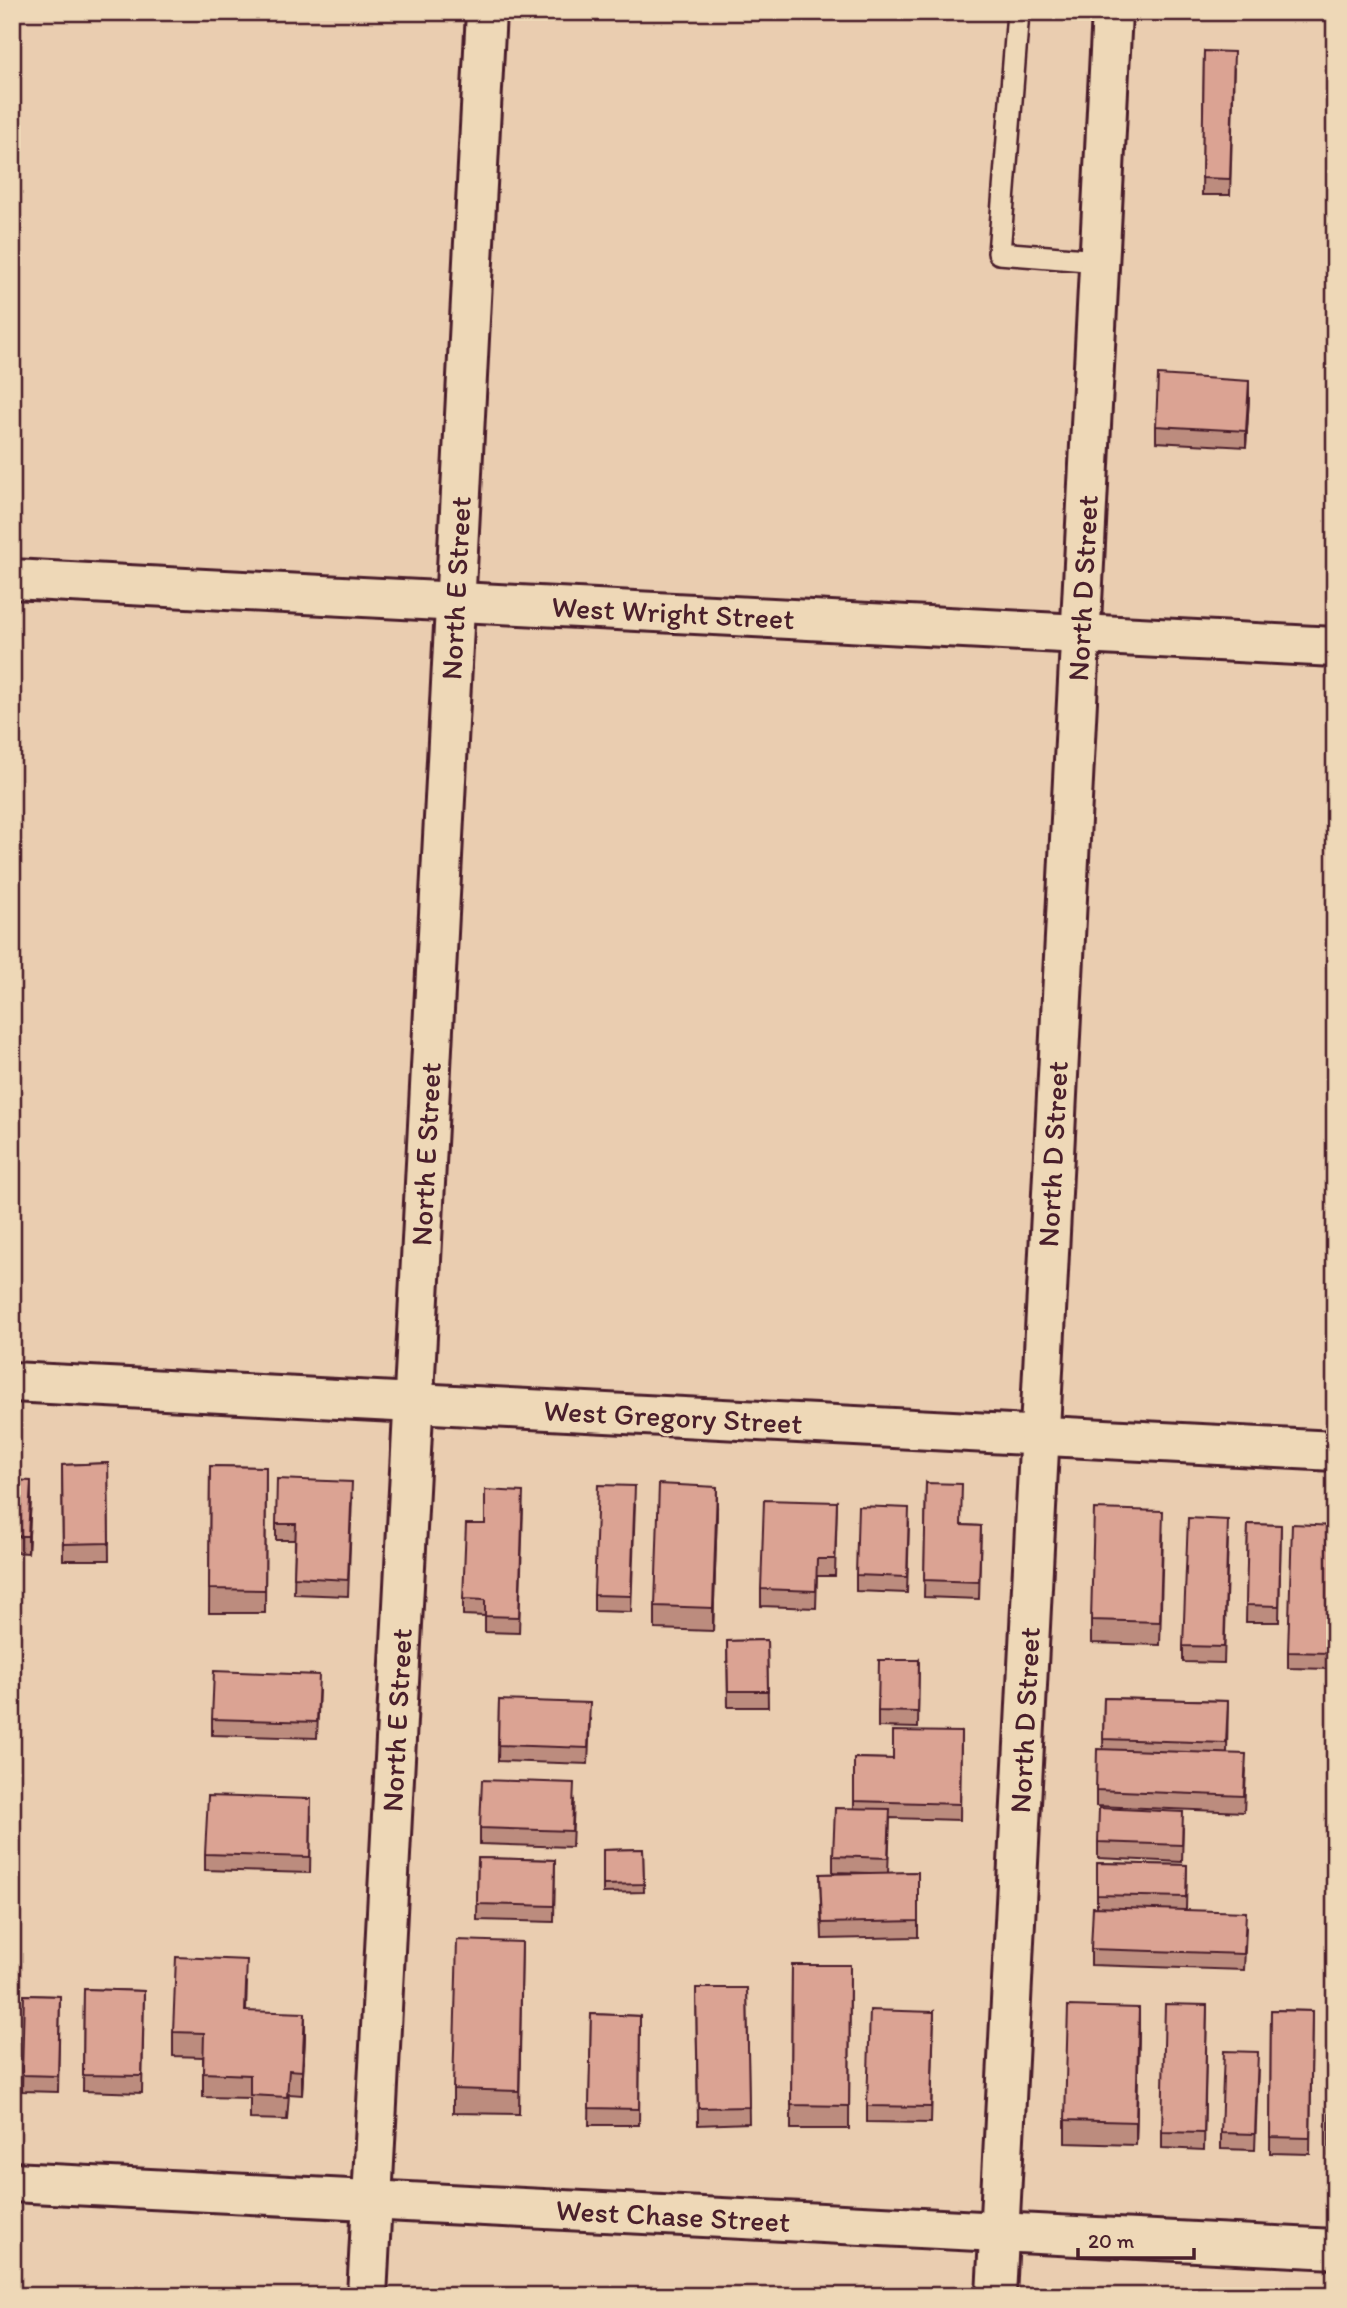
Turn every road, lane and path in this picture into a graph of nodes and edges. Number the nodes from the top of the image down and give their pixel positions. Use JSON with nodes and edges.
{"nodes":[{"id":1,"x":486,"y":12,"type":"edge"},
{"id":2,"x":1018,"y":12,"type":"edge"},
{"id":3,"x":1112,"y":12,"type":"edge"},
{"id":4,"x":1100,"y":261,"type":"junction"},
{"id":5,"x":12,"y":579,"type":"edge"},
{"id":6,"x":456,"y":602,"type":"junction"},
{"id":7,"x":1080,"y":634,"type":"junction"},
{"id":8,"x":1335,"y":648,"type":"edge"},
{"id":9,"x":12,"y":1382,"type":"edge"},
{"id":10,"x":413,"y":1403,"type":"junction"},
{"id":11,"x":1039,"y":1436,"type":"junction"},
{"id":12,"x":1335,"y":1451,"type":"edge"},
{"id":13,"x":12,"y":2182,"type":"edge"},
{"id":14,"x":372,"y":2201,"type":"junction"},
{"id":15,"x":1000,"y":2232,"type":"junction"},
{"id":16,"x":1335,"y":2249,"type":"edge"},
{"id":17,"x":367,"y":2296,"type":"edge"},
{"id":18,"x":996,"y":2296,"type":"edge"}],
"edges":[{"from":1,"to":6,"type":"street","name":"North E Street"},
{"from":2,"to":4,"type":"lane"},
{"from":3,"to":4,"type":"street","name":"North D Street"},
{"from":4,"to":7,"type":"street","name":"North D Street"},
{"from":5,"to":6,"type":"street","name":"West Wright Street"},
{"from":6,"to":7,"type":"street","name":"West Wright Street"},
{"from":6,"to":10,"type":"street","name":"North E Street"},
{"from":7,"to":8,"type":"street","name":"West Wright Street"},
{"from":7,"to":11,"type":"street","name":"North D Street"},
{"from":9,"to":10,"type":"street","name":"West Gregory Street"},
{"from":10,"to":11,"type":"street","name":"West Gregory Street"},
{"from":10,"to":14,"type":"street","name":"North E Street"},
{"from":11,"to":12,"type":"street","name":"West Gregory Street"},
{"from":11,"to":15,"type":"street","name":"North D Street"},
{"from":13,"to":14,"type":"street","name":"West Chase Street"},
{"from":14,"to":15,"type":"street","name":"West Chase Street"},
{"from":14,"to":17,"type":"street","name":"North E Street"},
{"from":15,"to":16,"type":"street","name":"West Chase Street"},
{"from":15,"to":18,"type":"street","name":"North D Street"}]}
